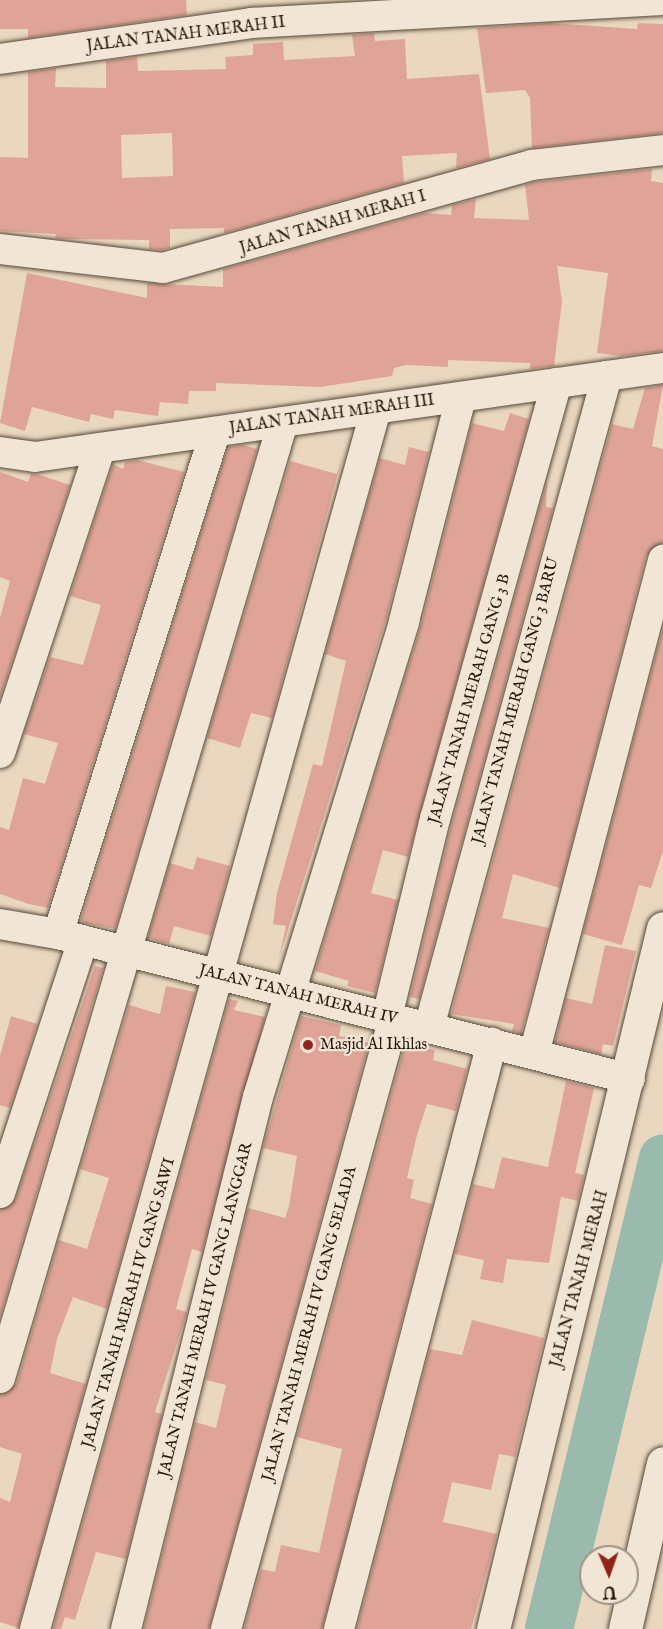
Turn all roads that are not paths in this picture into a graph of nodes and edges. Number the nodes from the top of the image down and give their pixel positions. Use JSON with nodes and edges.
{"nodes":[{"id":1,"x":660,"y":0,"type":"edge"},
{"id":2,"x":623,"y":1,"type":"edge"},
{"id":3,"x":0,"y":59,"type":"edge"},
{"id":4,"x":663,"y":150,"type":"edge"},
{"id":5,"x":0,"y":249,"type":"edge"},
{"id":6,"x":663,"y":368,"type":"edge"},
{"id":7,"x":607,"y":376,"type":"junction"},
{"id":8,"x":557,"y":383,"type":"junction"},
{"id":9,"x":461,"y":397,"type":"junction"},
{"id":10,"x":376,"y":409,"type":"junction"},
{"id":11,"x":283,"y":422,"type":"junction"},
{"id":12,"x":215,"y":432,"type":"junction"},
{"id":13,"x":100,"y":448,"type":"junction"},
{"id":14,"x":0,"y":452,"type":"edge"},
{"id":15,"x":663,"y":561,"type":"edge"},
{"id":16,"x":0,"y":753,"type":"edge"},
{"id":17,"x":0,"y":924,"type":"edge"},
{"id":18,"x":663,"y":928,"type":"edge"},
{"id":19,"x":71,"y":937,"type":"junction"},
{"id":20,"x":125,"y":951,"type":"junction"},
{"id":21,"x":220,"y":975,"type":"junction"},
{"id":22,"x":289,"y":991,"type":"junction"},
{"id":23,"x":390,"y":1017,"type":"junction"},
{"id":24,"x":429,"y":1027,"type":"junction"},
{"id":25,"x":492,"y":1043,"type":"junction"},
{"id":26,"x":534,"y":1054,"type":"junction"},
{"id":27,"x":630,"y":1079,"type":"junction"},
{"id":28,"x":0,"y":1193,"type":"edge"},
{"id":29,"x":0,"y":1378,"type":"edge"},
{"id":30,"x":663,"y":1463,"type":"edge"},
{"id":31,"x":35,"y":1629,"type":"edge"},
{"id":32,"x":126,"y":1629,"type":"edge"},
{"id":33,"x":226,"y":1629,"type":"edge"},
{"id":34,"x":339,"y":1629,"type":"edge"},
{"id":35,"x":493,"y":1629,"type":"edge"},
{"id":36,"x":626,"y":1629,"type":"edge"}],
"edges":[{"from":1,"to":2,"type":"street","name":"JALAN TANAH MERAH II"},
{"from":2,"to":3,"type":"street","name":"JALAN TANAH MERAH II"},
{"from":4,"to":5,"type":"street","name":"JALAN TANAH MERAH I"},
{"from":6,"to":7,"type":"street","name":"JALAN TANAH MERAH III"},
{"from":7,"to":8,"type":"street","name":"JALAN TANAH MERAH III"},
{"from":7,"to":24,"type":"street","name":"JALAN TANAH MERAH GANG 3 BARU"},
{"from":8,"to":9,"type":"street","name":"JALAN TANAH MERAH III"},
{"from":8,"to":23,"type":"street","name":"JALAN TANAH MERAH GANG 3 B"},
{"from":9,"to":10,"type":"street","name":"JALAN TANAH MERAH III"},
{"from":9,"to":22,"type":"street","name":"JALAN TANAH MERAH IV GANG LANGGAR"},
{"from":10,"to":11,"type":"street","name":"JALAN TANAH MERAH III"},
{"from":10,"to":21,"type":"street","name":"JALAN TANAH MERAH IV GANG SAWI"},
{"from":11,"to":12,"type":"street","name":"JALAN TANAH MERAH III"},
{"from":11,"to":20,"type":"street"},
{"from":12,"to":13,"type":"street","name":"JALAN TANAH MERAH III"},
{"from":12,"to":19,"type":"street"},
{"from":13,"to":14,"type":"street","name":"JALAN TANAH MERAH III"},
{"from":13,"to":16,"type":"street"},
{"from":15,"to":26,"type":"street"},
{"from":17,"to":19,"type":"street","name":"JALAN TANAH MERAH IV"},
{"from":18,"to":27,"type":"street","name":"JALAN TANAH MERAH"},
{"from":19,"to":20,"type":"street","name":"JALAN TANAH MERAH IV"},
{"from":19,"to":28,"type":"street"},
{"from":20,"to":21,"type":"street","name":"JALAN TANAH MERAH IV"},
{"from":20,"to":29,"type":"street"},
{"from":21,"to":22,"type":"street","name":"JALAN TANAH MERAH IV"},
{"from":21,"to":31,"type":"street","name":"JALAN TANAH MERAH IV GANG SAWI"},
{"from":22,"to":23,"type":"street","name":"JALAN TANAH MERAH IV"},
{"from":22,"to":32,"type":"street","name":"JALAN TANAH MERAH IV GANG LANGGAR"},
{"from":23,"to":24,"type":"street","name":"JALAN TANAH MERAH IV"},
{"from":23,"to":33,"type":"street","name":"JALAN TANAH MERAH IV GANG SELADA"},
{"from":24,"to":25,"type":"street","name":"JALAN TANAH MERAH IV"},
{"from":25,"to":26,"type":"street","name":"JALAN TANAH MERAH IV"},
{"from":25,"to":34,"type":"street"},
{"from":26,"to":27,"type":"street","name":"JALAN TANAH MERAH IV"},
{"from":27,"to":35,"type":"street","name":"JALAN TANAH MERAH"},
{"from":30,"to":36,"type":"street"}]}
